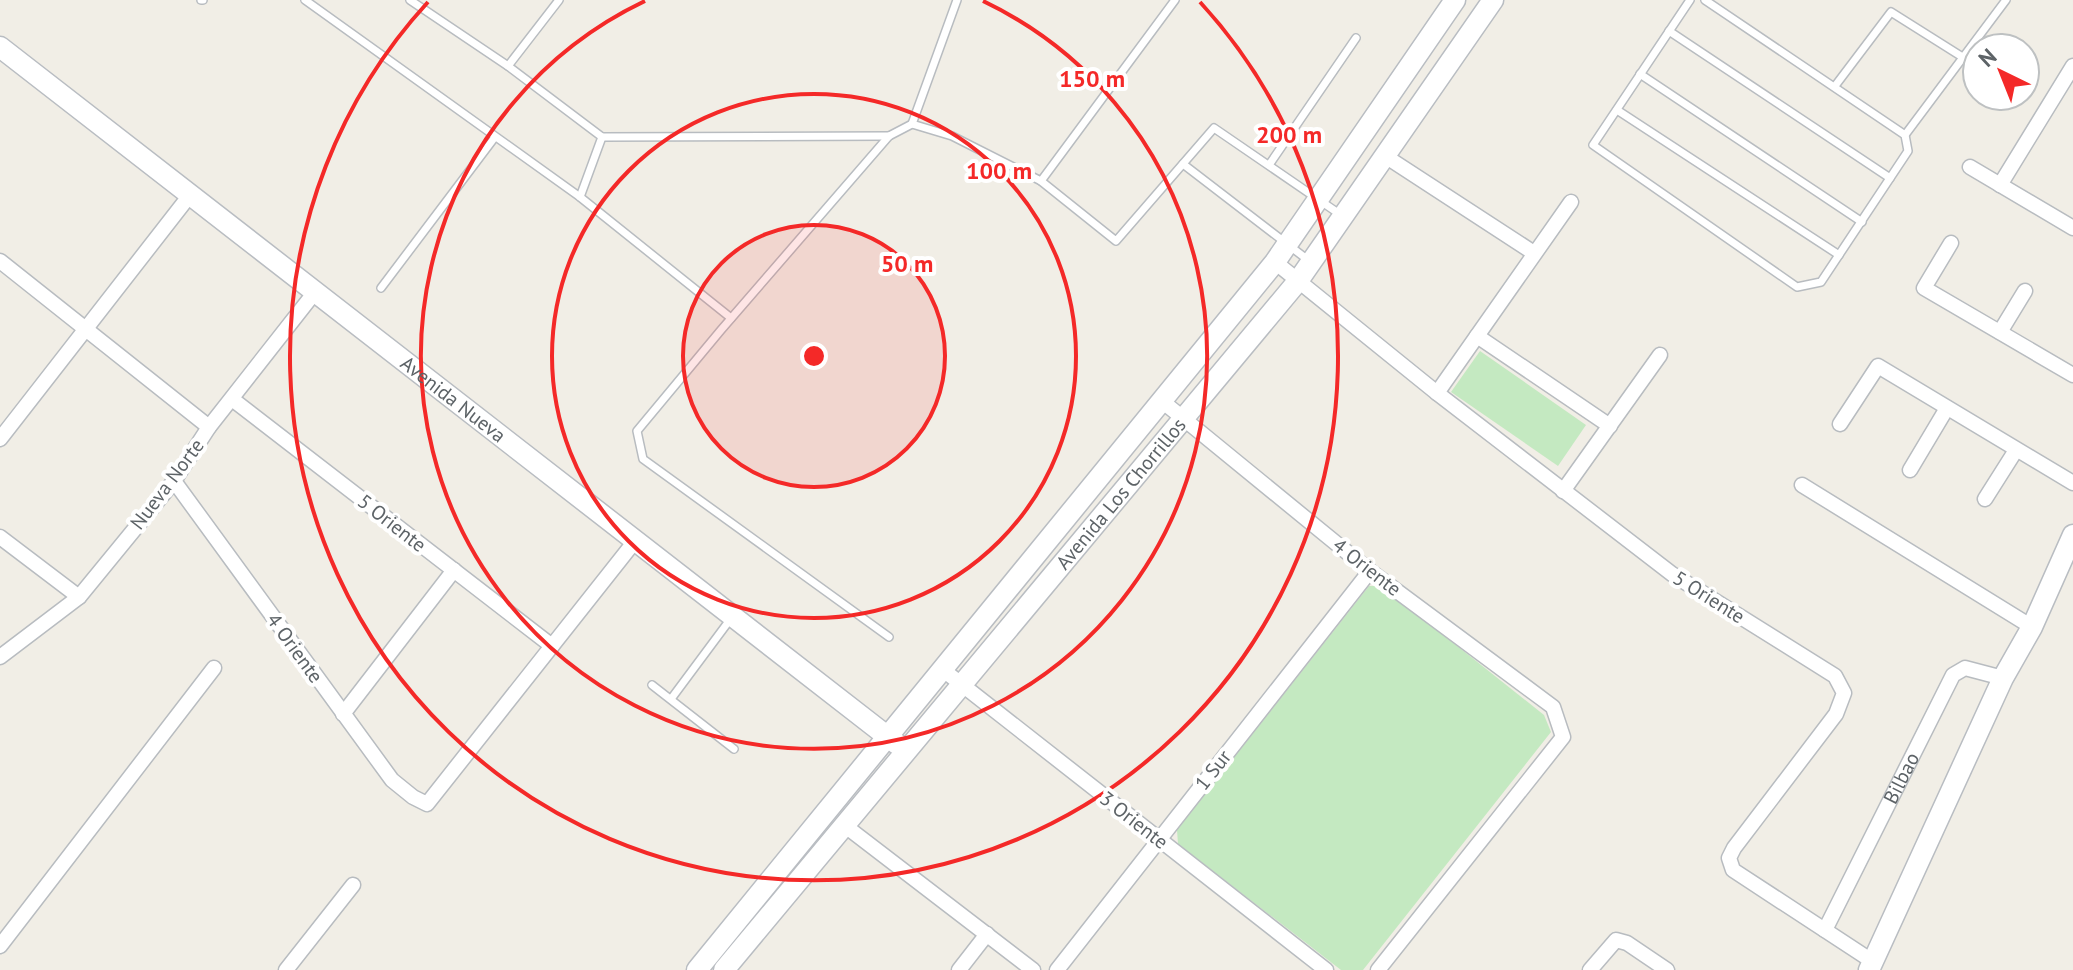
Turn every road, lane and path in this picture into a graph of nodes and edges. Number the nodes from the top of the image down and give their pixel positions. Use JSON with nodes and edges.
{"nodes":[{"id":1,"x":305,"y":0,"type":"edge"},
{"id":2,"x":410,"y":0,"type":"edge"},
{"id":3,"x":559,"y":0,"type":"edge"},
{"id":4,"x":957,"y":0,"type":"edge"},
{"id":5,"x":1175,"y":0,"type":"edge"},
{"id":6,"x":1455,"y":0,"type":"edge"},
{"id":7,"x":1493,"y":0,"type":"edge"},
{"id":8,"x":1690,"y":0,"type":"edge"},
{"id":9,"x":1705,"y":0,"type":"edge"},
{"id":10,"x":2006,"y":0,"type":"edge"},
{"id":11,"x":1669,"y":31,"type":"junction"},
{"id":12,"x":1983,"y":32,"type":"edge"},
{"id":13,"x":1356,"y":38,"type":"dead end"},
{"id":14,"x":0,"y":47,"type":"edge"},
{"id":15,"x":1961,"y":56,"type":"edge"},
{"id":16,"x":1961,"y":62,"type":"edge"},
{"id":17,"x":508,"y":66,"type":"junction"},
{"id":18,"x":2073,"y":66,"type":"edge"},
{"id":19,"x":1640,"y":74,"type":"junction"},
{"id":20,"x":1835,"y":86,"type":"junction"},
{"id":21,"x":1617,"y":110,"type":"junction"},
{"id":22,"x":912,"y":124,"type":"junction"},
{"id":23,"x":1905,"y":135,"type":"junction"},
{"id":24,"x":889,"y":136,"type":"junction"},
{"id":25,"x":495,"y":137,"type":"junction"},
{"id":26,"x":602,"y":137,"type":"junction"},
{"id":27,"x":1385,"y":156,"type":"junction"},
{"id":28,"x":1183,"y":164,"type":"junction"},
{"id":29,"x":1269,"y":165,"type":"junction"},
{"id":30,"x":1970,"y":167,"type":"dead end"},
{"id":31,"x":1890,"y":178,"type":"junction"},
{"id":32,"x":1041,"y":181,"type":"junction"},
{"id":33,"x":2000,"y":185,"type":"junction"},
{"id":34,"x":190,"y":195,"type":"junction"},
{"id":35,"x":580,"y":197,"type":"junction"},
{"id":36,"x":1318,"y":199,"type":"junction"},
{"id":37,"x":1571,"y":202,"type":"dead end"},
{"id":38,"x":1343,"y":216,"type":"junction"},
{"id":39,"x":1862,"y":222,"type":"junction"},
{"id":40,"x":2073,"y":228,"type":"edge"},
{"id":41,"x":1287,"y":243,"type":"junction"},
{"id":42,"x":1951,"y":243,"type":"dead end"},
{"id":43,"x":1534,"y":253,"type":"junction"},
{"id":44,"x":1839,"y":255,"type":"junction"},
{"id":45,"x":0,"y":261,"type":"edge"},
{"id":46,"x":1275,"y":262,"type":"junction"},
{"id":47,"x":1311,"y":263,"type":"junction"},
{"id":48,"x":1298,"y":281,"type":"junction"},
{"id":49,"x":381,"y":288,"type":"dead end"},
{"id":50,"x":2025,"y":291,"type":"dead end"},
{"id":51,"x":315,"y":292,"type":"junction"},
{"id":52,"x":731,"y":318,"type":"junction"},
{"id":53,"x":86,"y":327,"type":"junction"},
{"id":54,"x":2000,"y":332,"type":"junction"},
{"id":55,"x":1477,"y":336,"type":"junction"},
{"id":56,"x":1660,"y":355,"type":"dead end"},
{"id":57,"x":2073,"y":375,"type":"edge"},
{"id":58,"x":1437,"y":393,"type":"junction"},
{"id":59,"x":232,"y":399,"type":"junction"},
{"id":60,"x":1162,"y":401,"type":"junction"},
{"id":61,"x":1947,"y":408,"type":"junction"},
{"id":62,"x":1184,"y":419,"type":"junction"},
{"id":63,"x":1840,"y":424,"type":"dead end"},
{"id":64,"x":1610,"y":426,"type":"junction"},
{"id":65,"x":209,"y":427,"type":"junction"},
{"id":66,"x":0,"y":439,"type":"edge"},
{"id":67,"x":2016,"y":450,"type":"junction"},
{"id":68,"x":1910,"y":470,"type":"dead end"},
{"id":69,"x":174,"y":481,"type":"junction"},
{"id":70,"x":2073,"y":483,"type":"edge"},
{"id":71,"x":1802,"y":485,"type":"dead end"},
{"id":72,"x":1563,"y":491,"type":"junction"},
{"id":73,"x":1985,"y":499,"type":"dead end"},
{"id":74,"x":2073,"y":535,"type":"edge"},
{"id":75,"x":0,"y":537,"type":"edge"},
{"id":76,"x":635,"y":541,"type":"junction"},
{"id":77,"x":1038,"y":552,"type":"junction"},
{"id":78,"x":1058,"y":569,"type":"junction"},
{"id":79,"x":454,"y":570,"type":"junction"},
{"id":80,"x":1370,"y":571,"type":"junction"},
{"id":81,"x":79,"y":597,"type":"junction"},
{"id":82,"x":732,"y":616,"type":"junction"},
{"id":83,"x":2032,"y":627,"type":"junction"},
{"id":84,"x":889,"y":637,"type":"dead end"},
{"id":85,"x":552,"y":646,"type":"junction"},
{"id":86,"x":0,"y":657,"type":"edge"},
{"id":87,"x":214,"y":668,"type":"dead end"},
{"id":88,"x":942,"y":669,"type":"junction"},
{"id":89,"x":2003,"y":678,"type":"junction"},
{"id":90,"x":652,"y":685,"type":"dead end"},
{"id":91,"x":962,"y":685,"type":"junction"},
{"id":92,"x":671,"y":699,"type":"junction"},
{"id":93,"x":343,"y":714,"type":"junction"},
{"id":94,"x":887,"y":737,"type":"junction"},
{"id":95,"x":734,"y":749,"type":"dead end"},
{"id":96,"x":906,"y":752,"type":"junction"},
{"id":97,"x":844,"y":825,"type":"junction"},
{"id":98,"x":1159,"y":840,"type":"junction"},
{"id":99,"x":353,"y":885,"type":"dead end"},
{"id":100,"x":1825,"y":930,"type":"junction"},
{"id":101,"x":987,"y":934,"type":"junction"},
{"id":102,"x":0,"y":946,"type":"edge"},
{"id":103,"x":1870,"y":966,"type":"edge"},
{"id":104,"x":286,"y":970,"type":"edge"},
{"id":105,"x":697,"y":970,"type":"edge"},
{"id":106,"x":724,"y":970,"type":"edge"},
{"id":107,"x":959,"y":970,"type":"edge"},
{"id":108,"x":1033,"y":970,"type":"edge"},
{"id":109,"x":1057,"y":970,"type":"edge"},
{"id":110,"x":1326,"y":970,"type":"edge"},
{"id":111,"x":1378,"y":970,"type":"edge"},
{"id":112,"x":1590,"y":970,"type":"edge"},
{"id":113,"x":1667,"y":970,"type":"edge"}],
"edges":[{"from":1,"to":25,"type":"lane"},
{"from":2,"to":17,"type":"lane"},
{"from":3,"to":17,"type":"lane"},
{"from":4,"to":22,"type":"lane"},
{"from":5,"to":32,"type":"lane"},
{"from":6,"to":36,"type":"street","name":"Avenida Los Chorrillos"},
{"from":7,"to":27,"type":"street","name":"Avenida Los Chorrillos"},
{"from":8,"to":11,"type":"lane"},
{"from":9,"to":20,"type":"lane"},
{"from":10,"to":12,"type":"lane"},
{"from":11,"to":19,"type":"lane"},
{"from":11,"to":31,"type":"lane"},
{"from":13,"to":29,"type":"lane"},
{"from":14,"to":34,"type":"street","name":"Avenida Nueva"},
{"from":15,"to":20,"type":"lane"},
{"from":16,"to":23,"type":"lane"},
{"from":17,"to":26,"type":"lane"},
{"from":18,"to":33,"type":"street"},
{"from":19,"to":21,"type":"lane"},
{"from":19,"to":39,"type":"lane"},
{"from":20,"to":23,"type":"lane"},
{"from":21,"to":44,"type":"lane"},
{"from":21,"to":44,"type":"lane"},
{"from":22,"to":24,"type":"lane"},
{"from":22,"to":32,"type":"lane"},
{"from":23,"to":31,"type":"lane"},
{"from":24,"to":26,"type":"lane"},
{"from":24,"to":52,"type":"lane"},
{"from":25,"to":35,"type":"lane"},
{"from":25,"to":49,"type":"lane"},
{"from":26,"to":35,"type":"lane"},
{"from":27,"to":38,"type":"street","name":"Avenida Los Chorrillos"},
{"from":27,"to":43,"type":"street"},
{"from":28,"to":29,"type":"lane"},
{"from":28,"to":32,"type":"lane"},
{"from":28,"to":41,"type":"lane"},
{"from":29,"to":36,"type":"lane"},
{"from":30,"to":33,"type":"street"},
{"from":31,"to":39,"type":"lane"},
{"from":33,"to":40,"type":"street"},
{"from":34,"to":51,"type":"street","name":"Avenida Nueva"},
{"from":34,"to":53,"type":"street"},
{"from":35,"to":52,"type":"lane"},
{"from":36,"to":38,"type":"lane"},
{"from":36,"to":41,"type":"street","name":"Avenida Los Chorrillos"},
{"from":37,"to":43,"type":"street"},
{"from":38,"to":47,"type":"street","name":"Avenida Los Chorrillos"},
{"from":39,"to":44,"type":"lane"},
{"from":41,"to":46,"type":"street","name":"Avenida Los Chorrillos"},
{"from":41,"to":47,"type":"lane"},
{"from":42,"to":54,"type":"street"},
{"from":43,"to":55,"type":"street"},
{"from":45,"to":53,"type":"street"},
{"from":46,"to":48,"type":"street","name":"5 Oriente"},
{"from":46,"to":60,"type":"street","name":"Avenida Los Chorrillos"},
{"from":47,"to":48,"type":"street","name":"Avenida Los Chorrillos"},
{"from":48,"to":58,"type":"street","name":"5 Oriente"},
{"from":48,"to":62,"type":"street","name":"Avenida Los Chorrillos"},
{"from":50,"to":54,"type":"street"},
{"from":51,"to":59,"type":"street","name":"Nueva Norte"},
{"from":51,"to":76,"type":"street","name":"Avenida Nueva"},
{"from":52,"to":84,"type":"lane"},
{"from":53,"to":65,"type":"street"},
{"from":53,"to":66,"type":"street"},
{"from":54,"to":57,"type":"street"},
{"from":55,"to":58,"type":"street"},
{"from":55,"to":64,"type":"street"},
{"from":56,"to":64,"type":"street"},
{"from":58,"to":72,"type":"street","name":"5 Oriente"},
{"from":59,"to":65,"type":"street","name":"Nueva Norte"},
{"from":59,"to":79,"type":"street","name":"5 Oriente"},
{"from":60,"to":62,"type":"street","name":"4 Oriente"},
{"from":60,"to":77,"type":"street","name":"Avenida Los Chorrillos"},
{"from":61,"to":63,"type":"street"},
{"from":61,"to":67,"type":"street"},
{"from":61,"to":68,"type":"street"},
{"from":62,"to":78,"type":"street","name":"Avenida Los Chorrillos"},
{"from":62,"to":80,"type":"street","name":"4 Oriente"},
{"from":64,"to":72,"type":"street"},
{"from":65,"to":69,"type":"street","name":"Nueva Norte"},
{"from":67,"to":70,"type":"street"},
{"from":67,"to":73,"type":"street"},
{"from":69,"to":81,"type":"street","name":"Nueva Norte"},
{"from":69,"to":93,"type":"street","name":"4 Oriente"},
{"from":71,"to":83,"type":"street"},
{"from":72,"to":100,"type":"street","name":"5 Oriente"},
{"from":74,"to":83,"type":"street"},
{"from":75,"to":81,"type":"street"},
{"from":76,"to":82,"type":"street","name":"Avenida Nueva"},
{"from":76,"to":85,"type":"street"},
{"from":77,"to":78,"type":"street"},
{"from":77,"to":88,"type":"street","name":"Avenida Los Chorrillos"},
{"from":78,"to":91,"type":"street","name":"Avenida Los Chorrillos"},
{"from":79,"to":85,"type":"street","name":"5 Oriente"},
{"from":79,"to":93,"type":"street"},
{"from":80,"to":98,"type":"street","name":"1 Sur"},
{"from":80,"to":111,"type":"street","name":"4 Oriente"},
{"from":81,"to":86,"type":"street","name":"Nueva Norte"},
{"from":82,"to":92,"type":"lane"},
{"from":82,"to":94,"type":"street","name":"Avenida Nueva"},
{"from":83,"to":89,"type":"street"},
{"from":85,"to":93,"type":"street","name":"4 Oriente"},
{"from":87,"to":102,"type":"street"},
{"from":88,"to":91,"type":"street","name":"3 Oriente"},
{"from":88,"to":94,"type":"street","name":"Avenida Los Chorrillos"},
{"from":89,"to":100,"type":"street","name":"Bilbao"},
{"from":89,"to":103,"type":"street"},
{"from":90,"to":92,"type":"lane"},
{"from":91,"to":96,"type":"street","name":"Avenida Los Chorrillos"},
{"from":91,"to":98,"type":"street","name":"3 Oriente"},
{"from":92,"to":95,"type":"lane"},
{"from":94,"to":96,"type":"street","name":"Avenida Nueva"},
{"from":94,"to":105,"type":"street","name":"Avenida Los Chorrillos"},
{"from":96,"to":97,"type":"street","name":"Avenida Los Chorrillos"},
{"from":97,"to":101,"type":"street"},
{"from":97,"to":106,"type":"street","name":"Avenida Los Chorrillos"},
{"from":98,"to":109,"type":"street","name":"1 Sur"},
{"from":98,"to":110,"type":"street","name":"3 Oriente"},
{"from":99,"to":104,"type":"street"},
{"from":100,"to":103,"type":"street","name":"5 Oriente"},
{"from":101,"to":107,"type":"street"},
{"from":101,"to":108,"type":"street"},
{"from":112,"to":113,"type":"street"}]}
